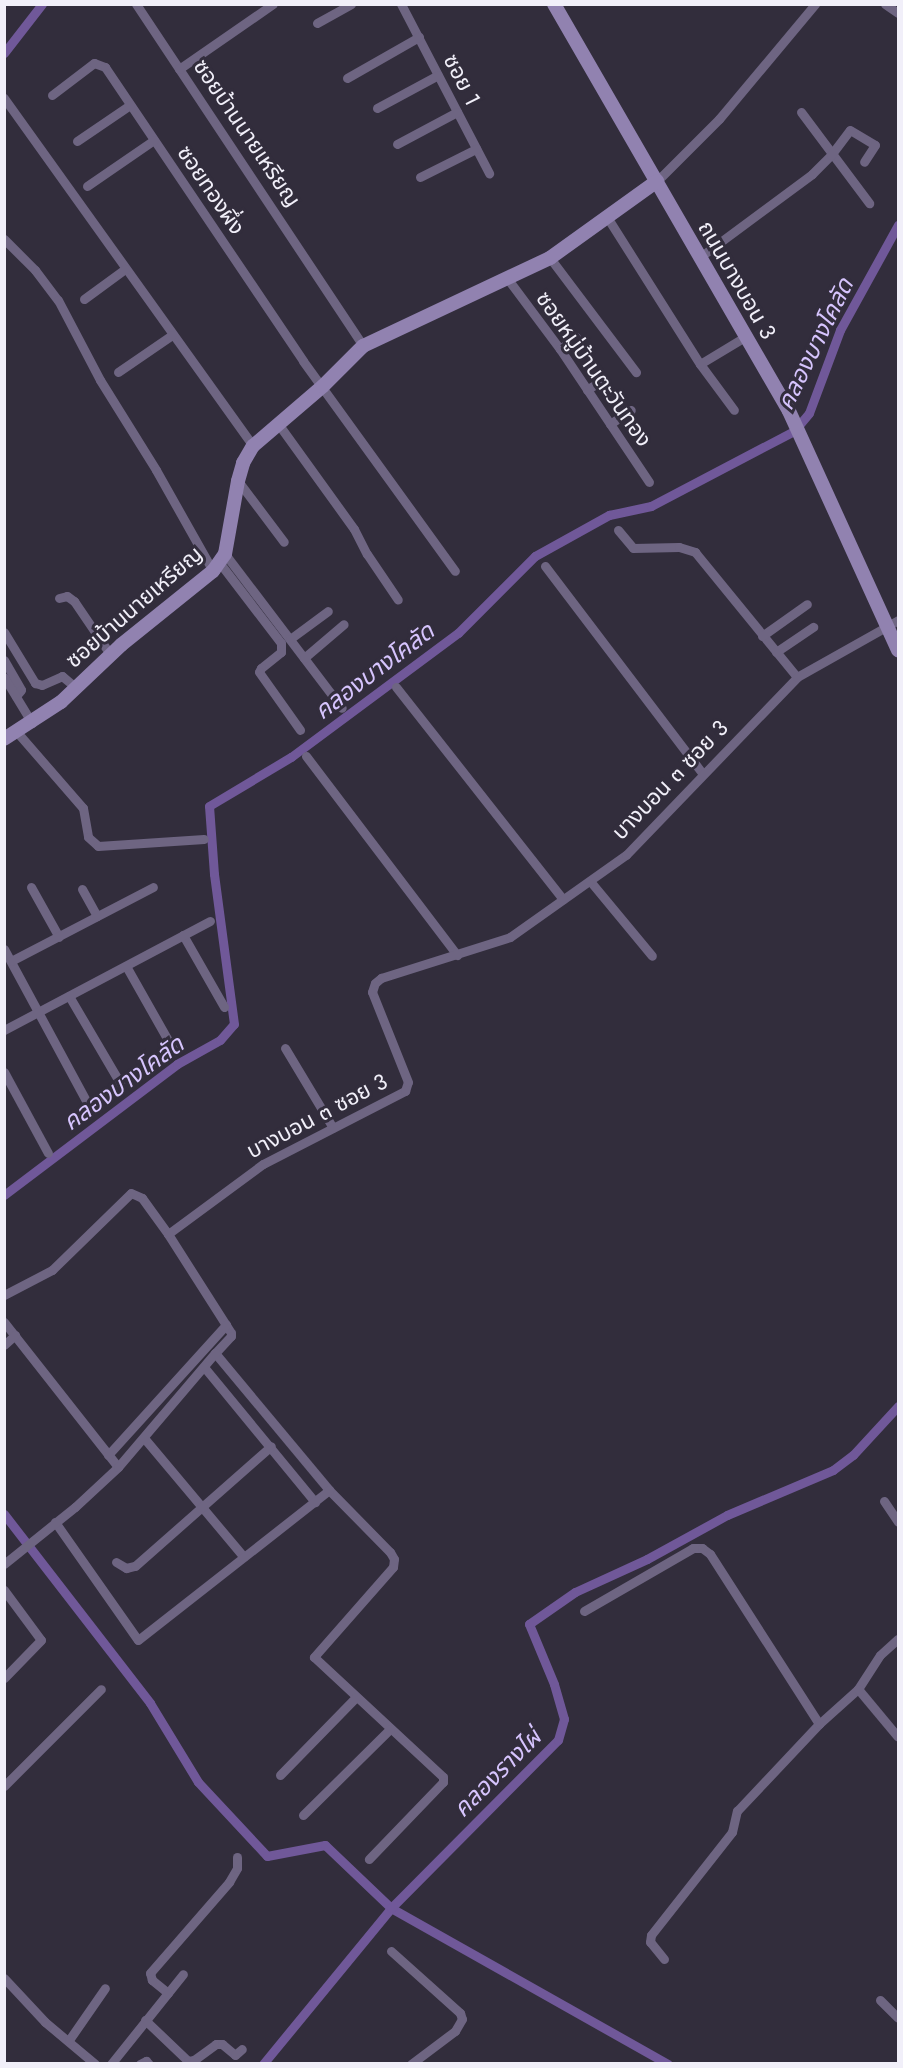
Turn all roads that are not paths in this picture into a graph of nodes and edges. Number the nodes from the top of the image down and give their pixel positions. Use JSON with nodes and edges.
{"nodes":[{"id":1,"x":136,"y":4,"type":"edge"},
{"id":2,"x":273,"y":4,"type":"edge"},
{"id":3,"x":351,"y":4,"type":"edge"},
{"id":4,"x":401,"y":4,"type":"edge"},
{"id":5,"x":554,"y":4,"type":"edge"},
{"id":6,"x":815,"y":4,"type":"edge"},
{"id":7,"x":885,"y":4,"type":"edge"},
{"id":8,"x":898,"y":13,"type":"edge"},
{"id":9,"x":318,"y":23,"type":"dead end"},
{"id":10,"x":419,"y":37,"type":"junction"},
{"id":11,"x":179,"y":69,"type":"junction"},
{"id":12,"x":438,"y":75,"type":"junction"},
{"id":13,"x":347,"y":78,"type":"dead end"},
{"id":14,"x":52,"y":96,"type":"dead end"},
{"id":15,"x":4,"y":98,"type":"edge"},
{"id":16,"x":130,"y":105,"type":"junction"},
{"id":17,"x":377,"y":108,"type":"dead end"},
{"id":18,"x":457,"y":112,"type":"junction"},
{"id":19,"x":801,"y":112,"type":"dead end"},
{"id":20,"x":154,"y":140,"type":"junction"},
{"id":21,"x":77,"y":141,"type":"dead end"},
{"id":22,"x":398,"y":144,"type":"dead end"},
{"id":23,"x":476,"y":149,"type":"junction"},
{"id":24,"x":831,"y":155,"type":"junction"},
{"id":25,"x":864,"y":162,"type":"dead end"},
{"id":26,"x":489,"y":173,"type":"dead end"},
{"id":27,"x":420,"y":177,"type":"dead end"},
{"id":28,"x":657,"y":181,"type":"junction"},
{"id":29,"x":87,"y":186,"type":"dead end"},
{"id":30,"x":870,"y":204,"type":"dead end"},
{"id":31,"x":607,"y":217,"type":"junction"},
{"id":32,"x":4,"y":239,"type":"edge"},
{"id":33,"x":700,"y":256,"type":"junction"},
{"id":34,"x":550,"y":258,"type":"junction"},
{"id":35,"x":125,"y":269,"type":"junction"},
{"id":36,"x":507,"y":278,"type":"junction"},
{"id":37,"x":84,"y":299,"type":"dead end"},
{"id":38,"x":172,"y":335,"type":"junction"},
{"id":39,"x":576,"y":337,"type":"dead end"},
{"id":40,"x":746,"y":338,"type":"junction"},
{"id":41,"x":363,"y":346,"type":"junction"},
{"id":42,"x":560,"y":349,"type":"junction"},
{"id":43,"x":700,"y":364,"type":"junction"},
{"id":44,"x":118,"y":372,"type":"dead end"},
{"id":45,"x":636,"y":372,"type":"dead end"},
{"id":46,"x":603,"y":379,"type":"dead end"},
{"id":47,"x":323,"y":386,"type":"junction"},
{"id":48,"x":587,"y":390,"type":"junction"},
{"id":49,"x":631,"y":410,"type":"dead end"},
{"id":50,"x":734,"y":410,"type":"dead end"},
{"id":51,"x":279,"y":424,"type":"junction"},
{"id":52,"x":610,"y":424,"type":"junction"},
{"id":53,"x":253,"y":446,"type":"junction"},
{"id":54,"x":238,"y":481,"type":"junction"},
{"id":55,"x":649,"y":483,"type":"dead end"},
{"id":56,"x":618,"y":530,"type":"dead end"},
{"id":57,"x":284,"y":542,"type":"dead end"},
{"id":58,"x":219,"y":562,"type":"junction"},
{"id":59,"x":545,"y":566,"type":"dead end"},
{"id":60,"x":456,"y":571,"type":"dead end"},
{"id":61,"x":59,"y":598,"type":"dead end"},
{"id":62,"x":398,"y":600,"type":"dead end"},
{"id":63,"x":807,"y":604,"type":"dead end"},
{"id":64,"x":328,"y":611,"type":"dead end"},
{"id":65,"x":893,"y":622,"type":"edge"},
{"id":66,"x":345,"y":624,"type":"dead end"},
{"id":67,"x":813,"y":627,"type":"dead end"},
{"id":68,"x":4,"y":632,"type":"edge"},
{"id":69,"x":762,"y":636,"type":"junction"},
{"id":70,"x":290,"y":639,"type":"junction"},
{"id":71,"x":898,"y":650,"type":"edge"},
{"id":72,"x":776,"y":652,"type":"junction"},
{"id":73,"x":110,"y":654,"type":"junction"},
{"id":74,"x":304,"y":658,"type":"junction"},
{"id":75,"x":4,"y":660,"type":"edge"},
{"id":76,"x":4,"y":677,"type":"edge"},
{"id":77,"x":797,"y":677,"type":"junction"},
{"id":78,"x":75,"y":687,"type":"junction"},
{"id":79,"x":396,"y":687,"type":"dead end"},
{"id":80,"x":16,"y":696,"type":"junction"},
{"id":81,"x":342,"y":708,"type":"dead end"},
{"id":82,"x":32,"y":723,"type":"junction"},
{"id":83,"x":300,"y":730,"type":"dead end"},
{"id":84,"x":10,"y":735,"type":"edge"},
{"id":85,"x":306,"y":756,"type":"dead end"},
{"id":86,"x":703,"y":774,"type":"junction"},
{"id":87,"x":204,"y":839,"type":"dead end"},
{"id":88,"x":590,"y":881,"type":"junction"},
{"id":89,"x":31,"y":887,"type":"dead end"},
{"id":90,"x":153,"y":887,"type":"dead end"},
{"id":91,"x":82,"y":890,"type":"dead end"},
{"id":92,"x":563,"y":899,"type":"junction"},
{"id":93,"x":97,"y":916,"type":"junction"},
{"id":94,"x":210,"y":921,"type":"dead end"},
{"id":95,"x":183,"y":935,"type":"junction"},
{"id":96,"x":59,"y":937,"type":"junction"},
{"id":97,"x":4,"y":949,"type":"edge"},
{"id":98,"x":457,"y":955,"type":"junction"},
{"id":99,"x":652,"y":956,"type":"dead end"},
{"id":100,"x":11,"y":961,"type":"junction"},
{"id":101,"x":126,"y":966,"type":"junction"},
{"id":102,"x":69,"y":996,"type":"junction"},
{"id":103,"x":224,"y":1007,"type":"dead end"},
{"id":104,"x":38,"y":1011,"type":"junction"},
{"id":105,"x":4,"y":1030,"type":"edge"},
{"id":106,"x":285,"y":1048,"type":"dead end"},
{"id":107,"x":174,"y":1051,"type":"dead end"},
{"id":108,"x":4,"y":1072,"type":"edge"},
{"id":109,"x":120,"y":1083,"type":"dead end"},
{"id":110,"x":90,"y":1106,"type":"dead end"},
{"id":111,"x":333,"y":1128,"type":"junction"},
{"id":112,"x":48,"y":1153,"type":"dead end"},
{"id":113,"x":168,"y":1234,"type":"junction"},
{"id":114,"x":4,"y":1295,"type":"edge"},
{"id":115,"x":4,"y":1322,"type":"edge"},
{"id":116,"x":226,"y":1325,"type":"junction"},
{"id":117,"x":15,"y":1335,"type":"junction"},
{"id":118,"x":4,"y":1345,"type":"edge"},
{"id":119,"x":215,"y":1353,"type":"junction"},
{"id":120,"x":204,"y":1367,"type":"junction"},
{"id":121,"x":144,"y":1438,"type":"junction"},
{"id":122,"x":271,"y":1446,"type":"junction"},
{"id":123,"x":108,"y":1455,"type":"junction"},
{"id":124,"x":118,"y":1467,"type":"junction"},
{"id":125,"x":329,"y":1490,"type":"junction"},
{"id":126,"x":884,"y":1501,"type":"dead end"},
{"id":127,"x":315,"y":1502,"type":"junction"},
{"id":128,"x":204,"y":1506,"type":"junction"},
{"id":129,"x":55,"y":1522,"type":"junction"},
{"id":130,"x":898,"y":1522,"type":"edge"},
{"id":131,"x":244,"y":1557,"type":"junction"},
{"id":132,"x":116,"y":1562,"type":"dead end"},
{"id":133,"x":4,"y":1564,"type":"edge"},
{"id":134,"x":4,"y":1590,"type":"edge"},
{"id":135,"x":584,"y":1611,"type":"dead end"},
{"id":136,"x":898,"y":1639,"type":"edge"},
{"id":137,"x":4,"y":1678,"type":"edge"},
{"id":138,"x":101,"y":1689,"type":"dead end"},
{"id":139,"x":858,"y":1689,"type":"junction"},
{"id":140,"x":356,"y":1697,"type":"junction"},
{"id":141,"x":819,"y":1724,"type":"junction"},
{"id":142,"x":390,"y":1729,"type":"junction"},
{"id":143,"x":898,"y":1737,"type":"edge"},
{"id":144,"x":280,"y":1775,"type":"dead end"},
{"id":145,"x":4,"y":1785,"type":"edge"},
{"id":146,"x":303,"y":1815,"type":"dead end"},
{"id":147,"x":237,"y":1857,"type":"dead end"},
{"id":148,"x":369,"y":1859,"type":"dead end"},
{"id":149,"x":391,"y":1951,"type":"dead end"},
{"id":150,"x":664,"y":1959,"type":"dead end"},
{"id":151,"x":183,"y":1974,"type":"dead end"},
{"id":152,"x":4,"y":1978,"type":"edge"},
{"id":153,"x":105,"y":1989,"type":"dead end"},
{"id":154,"x":168,"y":1993,"type":"junction"},
{"id":155,"x":880,"y":2000,"type":"dead end"},
{"id":156,"x":898,"y":2018,"type":"edge"},
{"id":157,"x":145,"y":2020,"type":"junction"},
{"id":158,"x":69,"y":2040,"type":"junction"},
{"id":159,"x":242,"y":2049,"type":"dead end"},
{"id":160,"x":95,"y":2064,"type":"edge"},
{"id":161,"x":111,"y":2064,"type":"edge"},
{"id":162,"x":140,"y":2064,"type":"edge"},
{"id":163,"x":150,"y":2064,"type":"edge"},
{"id":164,"x":411,"y":2064,"type":"edge"}],
"edges":[{"from":1,"to":11,"type":"street","name":"ซอยบ้านนายเหรียญ"},
{"from":2,"to":11,"type":"street"},
{"from":3,"to":9,"type":"street"},
{"from":4,"to":10,"type":"street","name":"ซอย 1"},
{"from":5,"to":28,"type":"street","name":"ถนนบางบอน 3"},
{"from":6,"to":28,"type":"street"},
{"from":7,"to":8,"type":"street"},
{"from":10,"to":12,"type":"street","name":"ซอย 1"},
{"from":10,"to":13,"type":"street"},
{"from":11,"to":41,"type":"street","name":"ซอยบ้านนายเหรียญ"},
{"from":12,"to":17,"type":"street"},
{"from":12,"to":18,"type":"street","name":"ซอย 1"},
{"from":14,"to":16,"type":"street","name":"ซอยทองผึ่ง"},
{"from":15,"to":35,"type":"street"},
{"from":16,"to":20,"type":"street","name":"ซอยทองผึ่ง"},
{"from":16,"to":21,"type":"street"},
{"from":18,"to":22,"type":"street"},
{"from":18,"to":23,"type":"street","name":"ซอย 1"},
{"from":19,"to":24,"type":"street"},
{"from":20,"to":29,"type":"street"},
{"from":20,"to":47,"type":"street","name":"ซอยทองผึ่ง"},
{"from":23,"to":26,"type":"street","name":"ซอย 1"},
{"from":23,"to":27,"type":"street"},
{"from":24,"to":25,"type":"street"},
{"from":24,"to":30,"type":"street"},
{"from":24,"to":33,"type":"street"},
{"from":28,"to":31,"type":"street","name":"ซอยบ้านนายเหรียญ"},
{"from":28,"to":33,"type":"street","name":"ถนนบางบอน 3"},
{"from":31,"to":34,"type":"street","name":"ซอยบ้านนายเหรียญ"},
{"from":31,"to":43,"type":"street"},
{"from":32,"to":58,"type":"street"},
{"from":33,"to":40,"type":"street","name":"ถนนบางบอน 3"},
{"from":34,"to":36,"type":"street","name":"ซอยบ้านนายเหรียญ"},
{"from":34,"to":45,"type":"street"},
{"from":35,"to":37,"type":"street"},
{"from":35,"to":38,"type":"street"},
{"from":36,"to":41,"type":"street","name":"ซอยบ้านนายเหรียญ"},
{"from":36,"to":42,"type":"street","name":"ซอยหมู่บ้านตะวันทอง"},
{"from":38,"to":44,"type":"street"},
{"from":38,"to":53,"type":"street"},
{"from":39,"to":42,"type":"street"},
{"from":40,"to":43,"type":"street"},
{"from":40,"to":65,"type":"street","name":"ถนนบางบอน 3"},
{"from":41,"to":47,"type":"street","name":"ซอยบ้านนายเหรียญ"},
{"from":42,"to":48,"type":"street","name":"ซอยหมู่บ้านตะวันทอง"},
{"from":43,"to":50,"type":"street"},
{"from":46,"to":48,"type":"street"},
{"from":47,"to":51,"type":"street","name":"ซอยบ้านนายเหรียญ"},
{"from":47,"to":60,"type":"street","name":"ซอยทองผึ่ง"},
{"from":48,"to":52,"type":"street","name":"ซอยหมู่บ้านตะวันทอง"},
{"from":49,"to":52,"type":"street"},
{"from":51,"to":53,"type":"street","name":"ซอยบ้านนายเหรียญ"},
{"from":51,"to":62,"type":"street"},
{"from":52,"to":55,"type":"street","name":"ซอยหมู่บ้านตะวันทอง"},
{"from":53,"to":54,"type":"street","name":"ซอยบ้านนายเหรียญ"},
{"from":54,"to":57,"type":"street"},
{"from":54,"to":58,"type":"street","name":"ซอยบ้านนายเหรียญ"},
{"from":56,"to":69,"type":"street"},
{"from":58,"to":70,"type":"street"},
{"from":58,"to":73,"type":"street","name":"ซอยบ้านนายเหรียญ"},
{"from":58,"to":83,"type":"street"},
{"from":59,"to":86,"type":"street"},
{"from":61,"to":73,"type":"street"},
{"from":63,"to":69,"type":"street"},
{"from":64,"to":70,"type":"street"},
{"from":65,"to":71,"type":"street","name":"ถนนบางบอน 3"},
{"from":65,"to":77,"type":"street","name":"บางบอน ๓ ซอย 3"},
{"from":66,"to":74,"type":"street"},
{"from":67,"to":72,"type":"street"},
{"from":68,"to":78,"type":"street"},
{"from":69,"to":72,"type":"street"},
{"from":70,"to":74,"type":"street"},
{"from":72,"to":77,"type":"street"},
{"from":73,"to":78,"type":"street","name":"ซอยบ้านนายเหรียญ"},
{"from":74,"to":81,"type":"street"},
{"from":75,"to":80,"type":"street"},
{"from":76,"to":80,"type":"street"},
{"from":77,"to":86,"type":"street","name":"บางบอน ๓ ซอย 3"},
{"from":78,"to":82,"type":"street","name":"ซอยบ้านนายเหรียญ"},
{"from":79,"to":92,"type":"street"},
{"from":80,"to":82,"type":"street"},
{"from":82,"to":84,"type":"street","name":"ซอยบ้านนายเหรียญ"},
{"from":84,"to":87,"type":"street"},
{"from":85,"to":98,"type":"street"},
{"from":86,"to":88,"type":"street","name":"บางบอน ๓ ซอย 3"},
{"from":88,"to":92,"type":"street","name":"บางบอน ๓ ซอย 3"},
{"from":88,"to":99,"type":"street"},
{"from":89,"to":96,"type":"street"},
{"from":90,"to":93,"type":"street"},
{"from":91,"to":93,"type":"street"},
{"from":92,"to":98,"type":"street","name":"บางบอน ๓ ซอย 3"},
{"from":93,"to":96,"type":"street"},
{"from":94,"to":95,"type":"street"},
{"from":95,"to":101,"type":"street"},
{"from":95,"to":103,"type":"street"},
{"from":96,"to":100,"type":"street"},
{"from":97,"to":100,"type":"street"},
{"from":98,"to":111,"type":"street","name":"บางบอน ๓ ซอย 3"},
{"from":100,"to":104,"type":"street"},
{"from":101,"to":102,"type":"street"},
{"from":101,"to":107,"type":"street"},
{"from":102,"to":104,"type":"street"},
{"from":102,"to":109,"type":"street"},
{"from":104,"to":105,"type":"street"},
{"from":104,"to":110,"type":"street"},
{"from":106,"to":111,"type":"street"},
{"from":108,"to":112,"type":"street"},
{"from":111,"to":113,"type":"street","name":"บางบอน ๓ ซอย 3"},
{"from":113,"to":114,"type":"street"},
{"from":113,"to":116,"type":"street"},
{"from":115,"to":117,"type":"street"},
{"from":116,"to":119,"type":"street"},
{"from":116,"to":123,"type":"street"},
{"from":117,"to":118,"type":"street"},
{"from":117,"to":123,"type":"street"},
{"from":119,"to":120,"type":"street"},
{"from":119,"to":125,"type":"street"},
{"from":120,"to":121,"type":"street"},
{"from":120,"to":122,"type":"street"},
{"from":121,"to":124,"type":"street"},
{"from":121,"to":128,"type":"street"},
{"from":122,"to":127,"type":"street"},
{"from":122,"to":128,"type":"street"},
{"from":123,"to":124,"type":"street"},
{"from":124,"to":129,"type":"street"},
{"from":125,"to":127,"type":"street"},
{"from":125,"to":140,"type":"street"},
{"from":126,"to":130,"type":"street"},
{"from":127,"to":131,"type":"street"},
{"from":128,"to":131,"type":"street"},
{"from":128,"to":132,"type":"street"},
{"from":129,"to":131,"type":"street"},
{"from":129,"to":133,"type":"street"},
{"from":134,"to":137,"type":"street"},
{"from":135,"to":141,"type":"street"},
{"from":136,"to":139,"type":"street"},
{"from":138,"to":145,"type":"street"},
{"from":139,"to":141,"type":"street"},
{"from":139,"to":143,"type":"street"},
{"from":140,"to":142,"type":"street"},
{"from":140,"to":144,"type":"street"},
{"from":141,"to":150,"type":"street"},
{"from":142,"to":146,"type":"street"},
{"from":142,"to":148,"type":"street"},
{"from":147,"to":154,"type":"street"},
{"from":149,"to":164,"type":"street"},
{"from":151,"to":154,"type":"street"},
{"from":152,"to":158,"type":"street"},
{"from":153,"to":158,"type":"street"},
{"from":154,"to":157,"type":"street"},
{"from":155,"to":156,"type":"street"},
{"from":157,"to":159,"type":"street"},
{"from":157,"to":161,"type":"street"},
{"from":158,"to":160,"type":"street"},
{"from":162,"to":163,"type":"street"}]}
